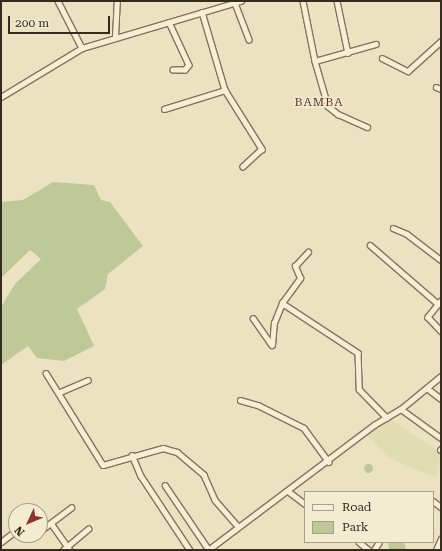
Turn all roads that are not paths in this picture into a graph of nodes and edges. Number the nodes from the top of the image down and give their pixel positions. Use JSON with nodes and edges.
{"nodes":[{"id":1,"x":58,"y":1,"type":"edge"},
{"id":2,"x":117,"y":1,"type":"edge"},
{"id":3,"x":241,"y":1,"type":"edge"},
{"id":4,"x":303,"y":1,"type":"edge"},
{"id":5,"x":337,"y":1,"type":"edge"},
{"id":6,"x":226,"y":3,"type":"edge"},
{"id":7,"x":235,"y":3,"type":"junction"},
{"id":8,"x":202,"y":12,"type":"junction"},
{"id":9,"x":169,"y":22,"type":"junction"},
{"id":10,"x":114,"y":36,"type":"junction"},
{"id":11,"x":249,"y":39,"type":"dead end"},
{"id":12,"x":441,"y":41,"type":"edge"},
{"id":13,"x":376,"y":44,"type":"dead end"},
{"id":14,"x":82,"y":48,"type":"junction"},
{"id":15,"x":348,"y":53,"type":"junction"},
{"id":16,"x":382,"y":58,"type":"dead end"},
{"id":17,"x":315,"y":61,"type":"junction"},
{"id":18,"x":172,"y":70,"type":"dead end"},
{"id":19,"x":225,"y":90,"type":"junction"},
{"id":20,"x":1,"y":97,"type":"edge"},
{"id":21,"x":164,"y":110,"type":"dead end"},
{"id":22,"x":367,"y":127,"type":"dead end"},
{"id":23,"x":243,"y":167,"type":"dead end"},
{"id":24,"x":393,"y":228,"type":"dead end"},
{"id":25,"x":370,"y":245,"type":"dead end"},
{"id":26,"x":308,"y":252,"type":"dead end"},
{"id":27,"x":441,"y":260,"type":"edge"},
{"id":28,"x":440,"y":302,"type":"edge"},
{"id":29,"x":282,"y":303,"type":"junction"},
{"id":30,"x":253,"y":318,"type":"dead end"},
{"id":31,"x":441,"y":331,"type":"edge"},
{"id":32,"x":46,"y":373,"type":"dead end"},
{"id":33,"x":441,"y":376,"type":"edge"},
{"id":34,"x":88,"y":380,"type":"dead end"},
{"id":35,"x":427,"y":388,"type":"junction"},
{"id":36,"x":60,"y":392,"type":"junction"},
{"id":37,"x":441,"y":399,"type":"edge"},
{"id":38,"x":240,"y":400,"type":"dead end"},
{"id":39,"x":401,"y":409,"type":"junction"},
{"id":40,"x":387,"y":418,"type":"junction"},
{"id":41,"x":441,"y":438,"type":"edge"},
{"id":42,"x":132,"y":455,"type":"junction"},
{"id":43,"x":329,"y":462,"type":"junction"},
{"id":44,"x":165,"y":485,"type":"dead end"},
{"id":45,"x":288,"y":491,"type":"junction"},
{"id":46,"x":304,"y":503,"type":"edge"},
{"id":47,"x":71,"y":508,"type":"dead end"},
{"id":48,"x":51,"y":523,"type":"junction"},
{"id":49,"x":48,"y":525,"type":"edge"},
{"id":50,"x":238,"y":526,"type":"junction"},
{"id":51,"x":88,"y":529,"type":"dead end"},
{"id":52,"x":441,"y":539,"type":"edge"},
{"id":53,"x":360,"y":543,"type":"edge"},
{"id":54,"x":69,"y":548,"type":"edge"},
{"id":55,"x":63,"y":550,"type":"edge"},
{"id":56,"x":190,"y":550,"type":"edge"},
{"id":57,"x":208,"y":550,"type":"edge"},
{"id":58,"x":369,"y":550,"type":"edge"},
{"id":59,"x":436,"y":550,"type":"edge"}],
"edges":[{"from":1,"to":14,"type":"street"},
{"from":2,"to":10,"type":"street"},
{"from":3,"to":7,"type":"street"},
{"from":4,"to":17,"type":"street"},
{"from":5,"to":15,"type":"street"},
{"from":6,"to":7,"type":"street"},
{"from":6,"to":8,"type":"street"},
{"from":7,"to":11,"type":"street"},
{"from":8,"to":9,"type":"street"},
{"from":8,"to":19,"type":"street"},
{"from":9,"to":10,"type":"street"},
{"from":9,"to":18,"type":"street"},
{"from":10,"to":14,"type":"street"},
{"from":12,"to":16,"type":"street"},
{"from":13,"to":15,"type":"street"},
{"from":14,"to":20,"type":"street"},
{"from":15,"to":17,"type":"street"},
{"from":17,"to":22,"type":"street"},
{"from":19,"to":21,"type":"street"},
{"from":19,"to":23,"type":"street"},
{"from":24,"to":27,"type":"street"},
{"from":25,"to":28,"type":"street"},
{"from":26,"to":29,"type":"street"},
{"from":28,"to":31,"type":"street"},
{"from":29,"to":30,"type":"street"},
{"from":29,"to":40,"type":"street"},
{"from":32,"to":36,"type":"street"},
{"from":33,"to":35,"type":"street"},
{"from":34,"to":36,"type":"street"},
{"from":35,"to":37,"type":"street"},
{"from":35,"to":39,"type":"street"},
{"from":36,"to":42,"type":"street"},
{"from":38,"to":43,"type":"street"},
{"from":39,"to":40,"type":"street"},
{"from":39,"to":41,"type":"street"},
{"from":40,"to":43,"type":"street"},
{"from":42,"to":50,"type":"street"},
{"from":42,"to":56,"type":"street"},
{"from":43,"to":45,"type":"street"},
{"from":44,"to":57,"type":"street"},
{"from":45,"to":46,"type":"street"},
{"from":45,"to":50,"type":"street"},
{"from":47,"to":48,"type":"street"},
{"from":48,"to":49,"type":"street"},
{"from":48,"to":54,"type":"street"},
{"from":50,"to":57,"type":"street"},
{"from":51,"to":54,"type":"street"},
{"from":52,"to":59,"type":"street"},
{"from":53,"to":58,"type":"street"},
{"from":54,"to":55,"type":"street"}]}
